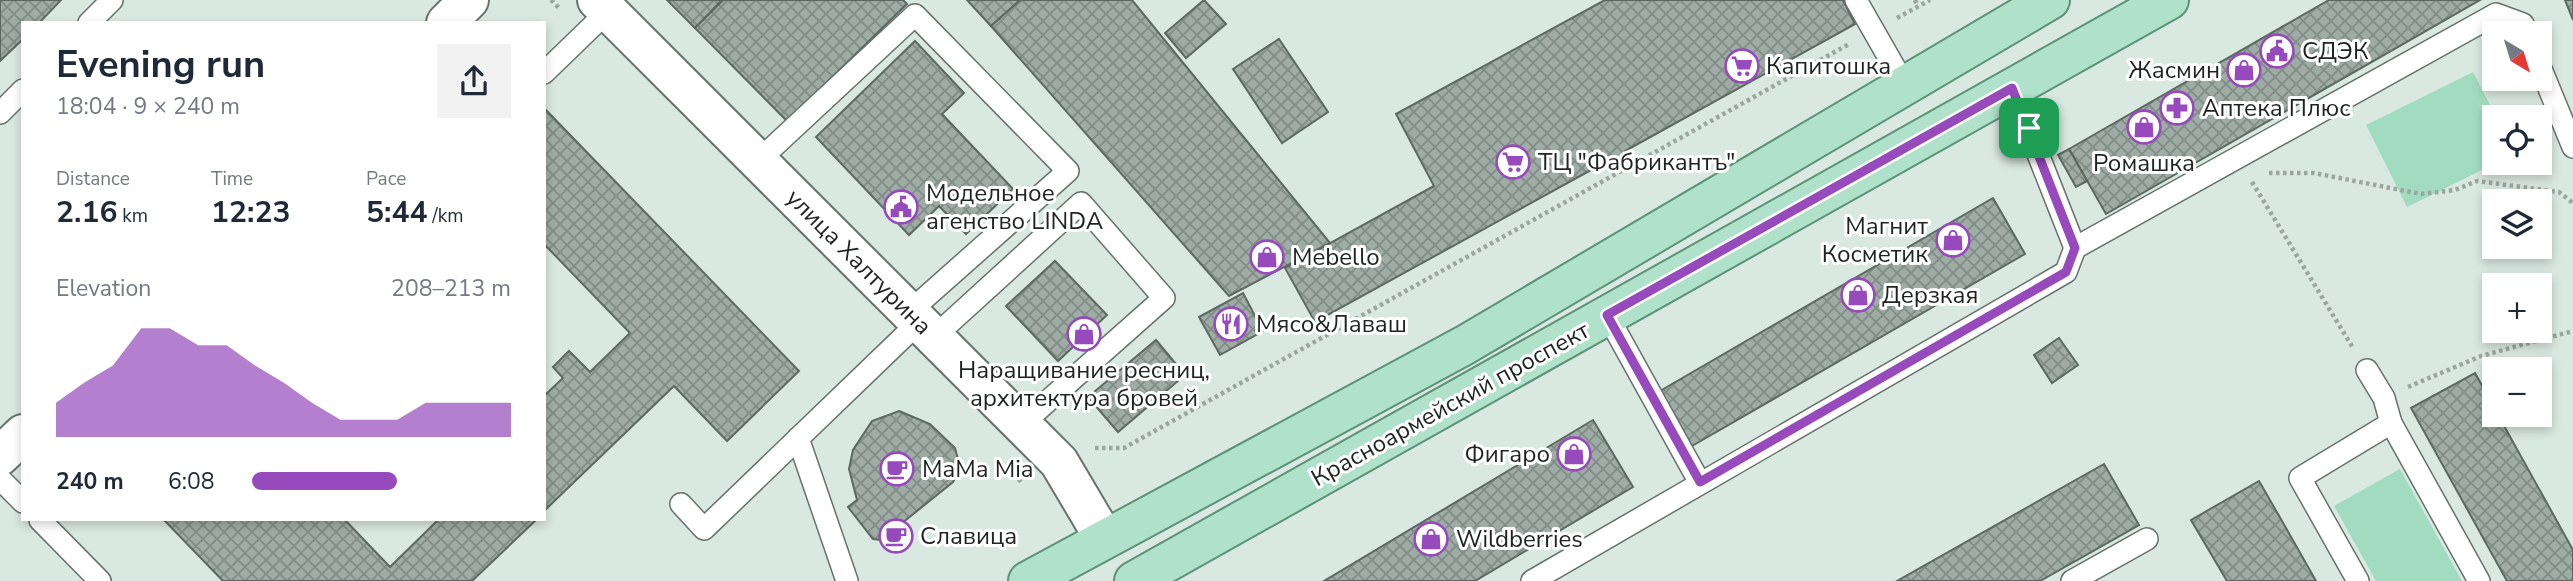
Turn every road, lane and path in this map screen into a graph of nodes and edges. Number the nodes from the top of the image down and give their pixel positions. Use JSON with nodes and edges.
{"nodes":[{"id":1,"x":112,"y":0,"type":"edge"},
{"id":2,"x":469,"y":0,"type":"edge"},
{"id":3,"x":1856,"y":0,"type":"edge"},
{"id":4,"x":1914,"y":0,"type":"edge"},
{"id":5,"x":1930,"y":0,"type":"edge"},
{"id":6,"x":2050,"y":0,"type":"edge"},
{"id":7,"x":2169,"y":0,"type":"edge"},
{"id":8,"x":603,"y":5,"type":"edge"},
{"id":9,"x":1918,"y":6,"type":"junction"},
{"id":10,"x":91,"y":21,"type":"edge"},
{"id":11,"x":448,"y":21,"type":"edge"},
{"id":12,"x":2484,"y":21,"type":"edge"},
{"id":13,"x":2515,"y":21,"type":"edge"},
{"id":14,"x":2482,"y":22,"type":"edge"},
{"id":15,"x":1872,"y":31,"type":"junction"},
{"id":16,"x":546,"y":71,"type":"edge"},
{"id":17,"x":1904,"y":83,"type":"junction"},
{"id":18,"x":2012,"y":88,"type":"junction"},
{"id":19,"x":2550,"y":91,"type":"edge"},
{"id":20,"x":21,"y":92,"type":"edge"},
{"id":21,"x":0,"y":113,"type":"edge"},
{"id":22,"x":2573,"y":146,"type":"edge"},
{"id":23,"x":758,"y":161,"type":"junction"},
{"id":24,"x":2239,"y":161,"type":"junction"},
{"id":25,"x":2573,"y":203,"type":"edge"},
{"id":26,"x":2075,"y":248,"type":"junction"},
{"id":27,"x":1607,"y":315,"type":"junction"},
{"id":28,"x":921,"y":323,"type":"junction"},
{"id":29,"x":2573,"y":331,"type":"edge"},
{"id":30,"x":2348,"y":340,"type":"dead end"},
{"id":31,"x":2367,"y":370,"type":"dead end"},
{"id":32,"x":2384,"y":398,"type":"junction"},
{"id":33,"x":2391,"y":423,"type":"junction"},
{"id":34,"x":1022,"y":425,"type":"junction"},
{"id":35,"x":21,"y":436,"type":"edge"},
{"id":36,"x":798,"y":438,"type":"junction"},
{"id":37,"x":1091,"y":448,"type":"dead end"},
{"id":38,"x":0,"y":456,"type":"edge"},
{"id":39,"x":0,"y":478,"type":"edge"},
{"id":40,"x":1700,"y":482,"type":"junction"},
{"id":41,"x":21,"y":500,"type":"edge"},
{"id":42,"x":681,"y":504,"type":"dead end"},
{"id":43,"x":41,"y":521,"type":"edge"},
{"id":44,"x":1104,"y":538,"type":"junction"},
{"id":45,"x":2147,"y":539,"type":"dead end"},
{"id":46,"x":100,"y":581,"type":"edge"},
{"id":47,"x":847,"y":581,"type":"edge"},
{"id":48,"x":1028,"y":581,"type":"edge"},
{"id":49,"x":1134,"y":581,"type":"edge"},
{"id":50,"x":1532,"y":581,"type":"edge"},
{"id":51,"x":2072,"y":581,"type":"edge"},
{"id":52,"x":2358,"y":581,"type":"edge"},
{"id":53,"x":2479,"y":581,"type":"edge"}],
"edges":[{"from":1,"to":10,"type":"lane"},
{"from":2,"to":11,"type":"street"},
{"from":3,"to":15,"type":"lane"},
{"from":4,"to":9,"type":"path"},
{"from":5,"to":9,"type":"path"},
{"from":6,"to":17,"type":"main road","name":"Красноармейский проспект"},
{"from":7,"to":18,"type":"main road","name":"Красноармейский проспект"},
{"from":8,"to":16,"type":"lane"},
{"from":8,"to":23,"type":"street","name":"улица Халтурина"},
{"from":9,"to":15,"type":"path"},
{"from":12,"to":13,"type":"lane"},
{"from":14,"to":24,"type":"lane"},
{"from":15,"to":17,"type":"lane"},
{"from":15,"to":37,"type":"path"},
{"from":17,"to":44,"type":"main road","name":"Красноармейский проспект"},
{"from":18,"to":26,"type":"lane"},
{"from":18,"to":27,"type":"main road","name":"Красноармейский проспект"},
{"from":19,"to":22,"type":"lane"},
{"from":20,"to":21,"type":"lane"},
{"from":23,"to":28,"type":"street","name":"улица Халтурина"},
{"from":23,"to":28,"type":"lane"},
{"from":24,"to":25,"type":"path"},
{"from":24,"to":26,"type":"lane"},
{"from":24,"to":30,"type":"path"},
{"from":26,"to":40,"type":"lane"},
{"from":27,"to":40,"type":"lane"},
{"from":27,"to":49,"type":"main road","name":"Красноармейский проспект"},
{"from":28,"to":34,"type":"street","name":"улица Халтурина"},
{"from":28,"to":34,"type":"lane"},
{"from":28,"to":36,"type":"lane"},
{"from":29,"to":32,"type":"path"},
{"from":31,"to":32,"type":"lane"},
{"from":32,"to":33,"type":"lane"},
{"from":33,"to":52,"type":"lane"},
{"from":33,"to":53,"type":"lane"},
{"from":34,"to":44,"type":"street","name":"улица Халтурина"},
{"from":35,"to":38,"type":"street"},
{"from":36,"to":42,"type":"lane"},
{"from":36,"to":47,"type":"lane"},
{"from":39,"to":41,"type":"lane"},
{"from":40,"to":50,"type":"lane"},
{"from":43,"to":46,"type":"lane"},
{"from":44,"to":48,"type":"main road","name":"Красноармейский проспект"},
{"from":45,"to":51,"type":"lane"}]}
